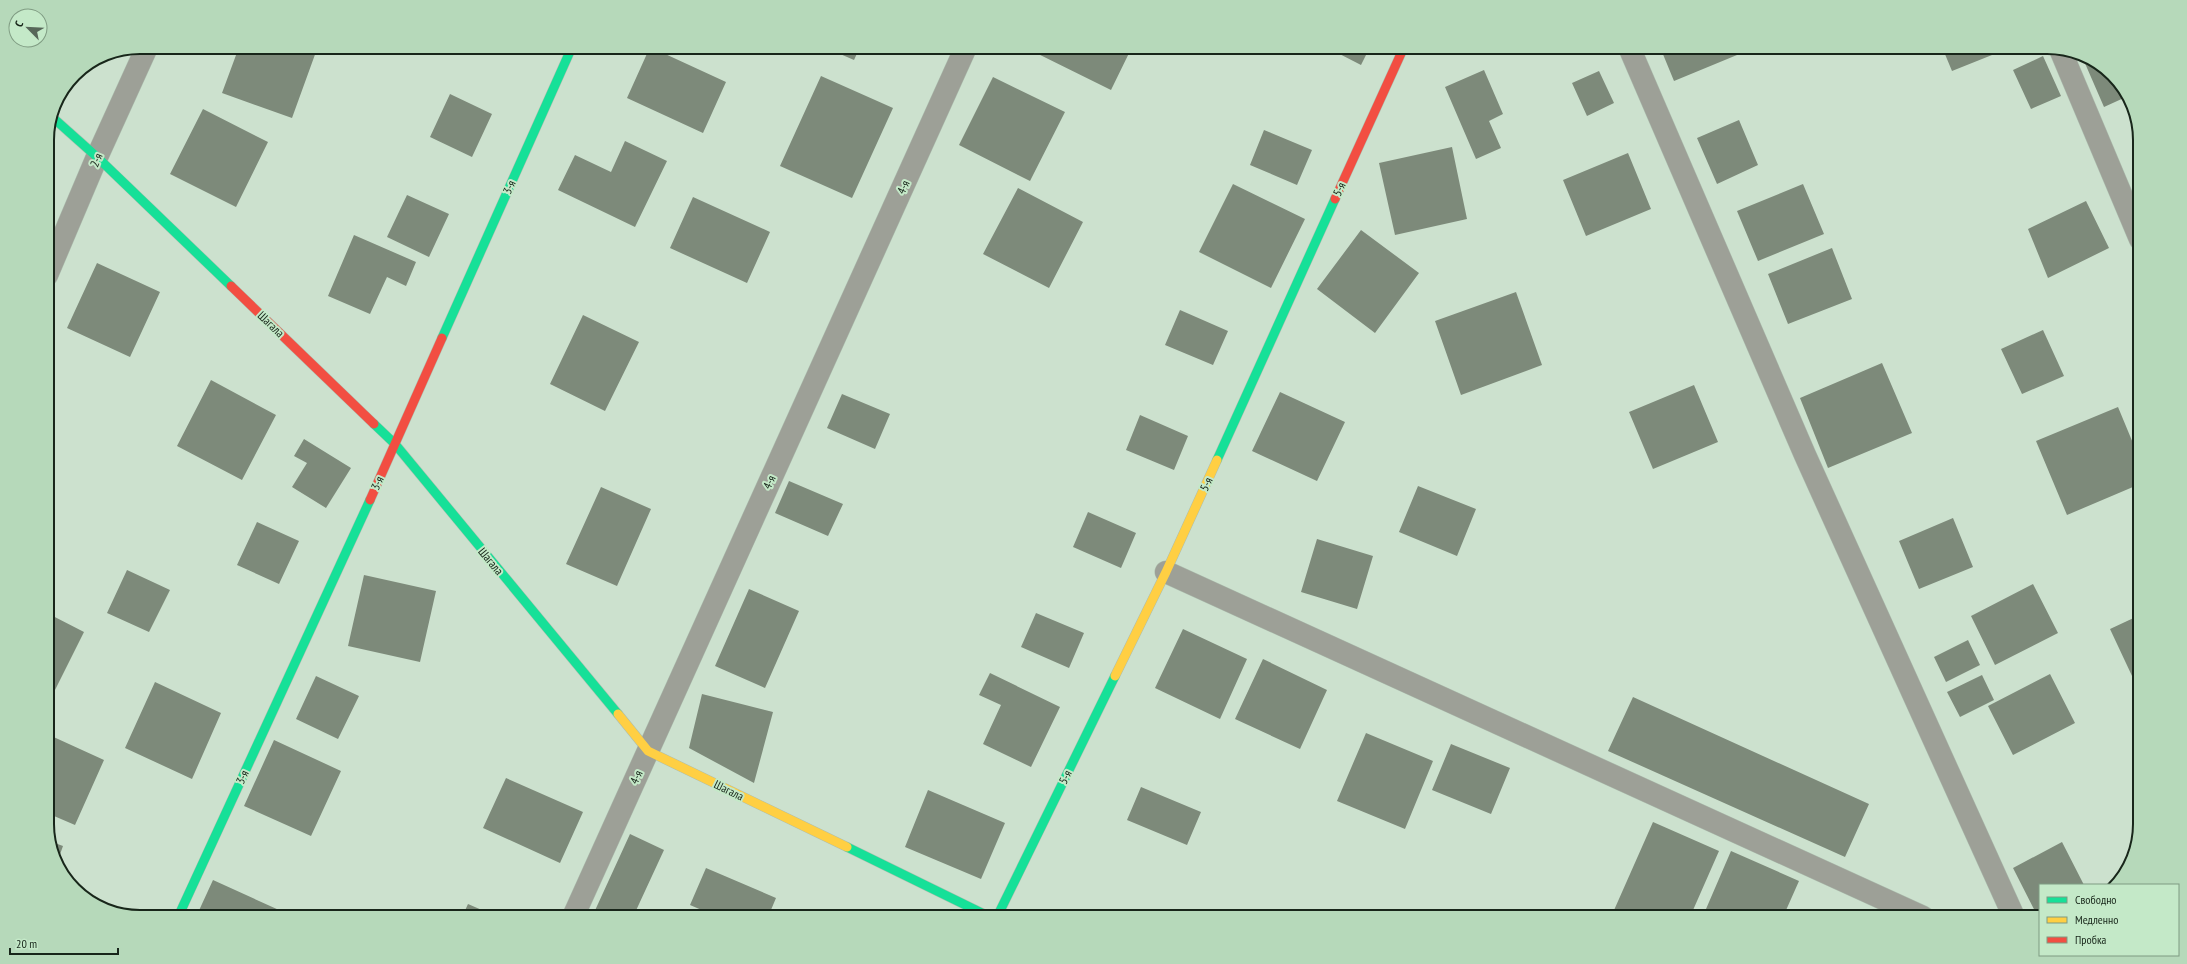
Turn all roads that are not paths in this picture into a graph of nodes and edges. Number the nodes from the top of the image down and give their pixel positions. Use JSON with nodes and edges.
{"nodes":[{"id":1,"x":144,"y":54,"type":"edge"},
{"id":2,"x":569,"y":54,"type":"edge"},
{"id":3,"x":963,"y":54,"type":"edge"},
{"id":4,"x":1401,"y":54,"type":"edge"},
{"id":5,"x":1632,"y":54,"type":"edge"},
{"id":6,"x":2063,"y":56,"type":"edge"},
{"id":7,"x":56,"y":121,"type":"edge"},
{"id":8,"x":97,"y":157,"type":"junction"},
{"id":9,"x":2133,"y":222,"type":"edge"},
{"id":10,"x":54,"y":258,"type":"edge"},
{"id":11,"x":394,"y":444,"type":"junction"},
{"id":12,"x":1166,"y":572,"type":"junction"},
{"id":13,"x":648,"y":751,"type":"junction"},
{"id":14,"x":181,"y":910,"type":"edge"},
{"id":15,"x":576,"y":910,"type":"edge"},
{"id":16,"x":976,"y":910,"type":"edge"},
{"id":17,"x":999,"y":910,"type":"edge"},
{"id":18,"x":1908,"y":910,"type":"edge"},
{"id":19,"x":2011,"y":910,"type":"edge"}],
"edges":[{"from":1,"to":8,"type":"street","name":"2-я"},
{"from":2,"to":11,"type":"street","name":"3-я"},
{"from":3,"to":13,"type":"street","name":"4-я"},
{"from":4,"to":12,"type":"street","name":"5-я"},
{"from":5,"to":19,"type":"street"},
{"from":6,"to":9,"type":"street"},
{"from":7,"to":8,"type":"street","name":"Шагала"},
{"from":8,"to":10,"type":"street","name":"2-я"},
{"from":8,"to":11,"type":"street","name":"Шагала"},
{"from":11,"to":13,"type":"street","name":"Шагала"},
{"from":11,"to":14,"type":"street","name":"3-я"},
{"from":12,"to":17,"type":"street","name":"5-я"},
{"from":12,"to":18,"type":"street"},
{"from":13,"to":15,"type":"street","name":"4-я"},
{"from":13,"to":16,"type":"street","name":"Шагала"}]}
